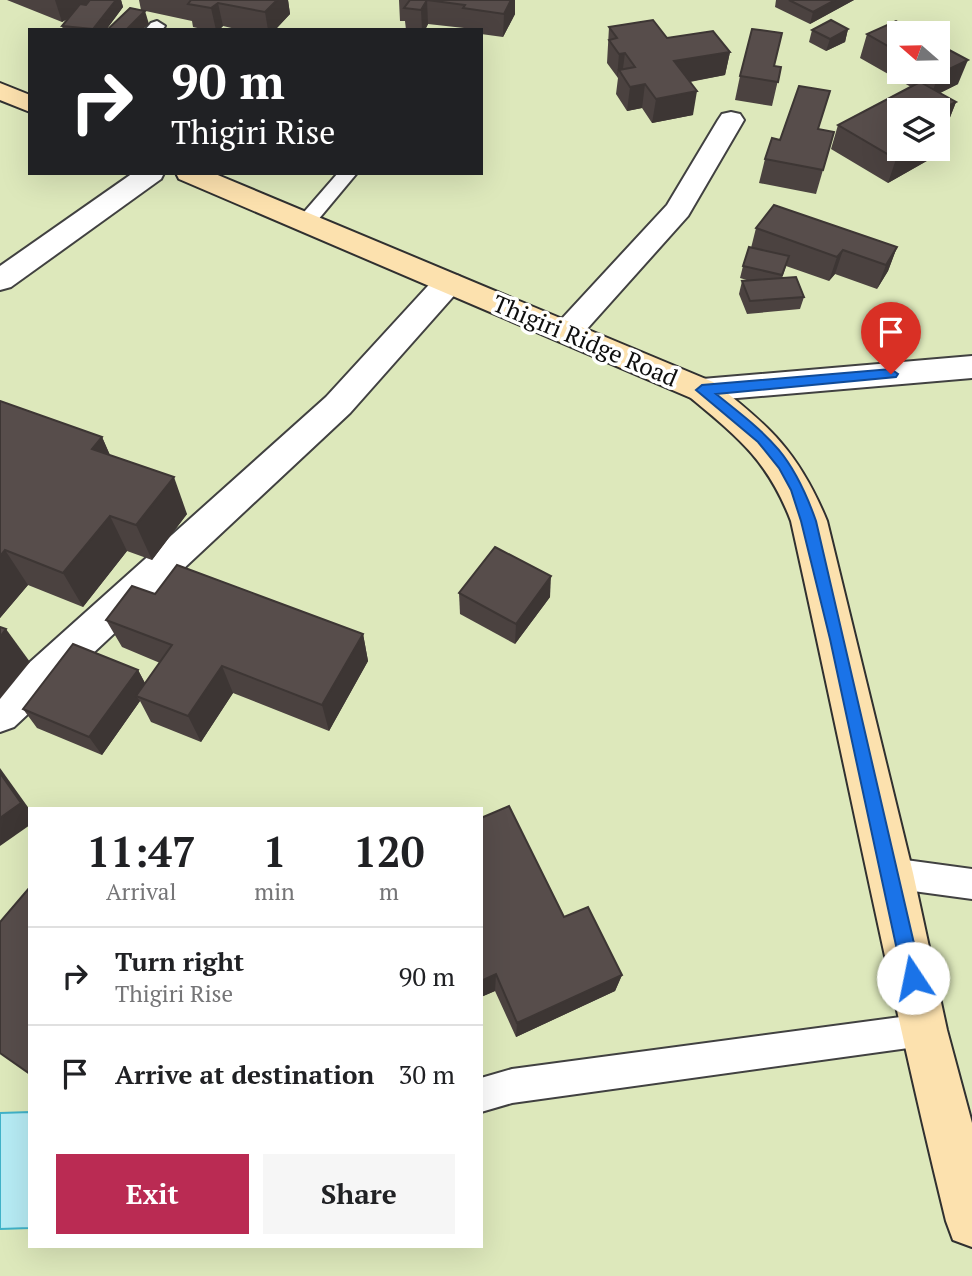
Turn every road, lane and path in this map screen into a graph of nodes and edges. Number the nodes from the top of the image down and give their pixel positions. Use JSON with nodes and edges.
{"nodes":[{"id":1,"x":0,"y":91,"type":"edge"},
{"id":2,"x":28,"y":103,"type":"edge"},
{"id":3,"x":731,"y":120,"type":"dead end"},
{"id":4,"x":148,"y":175,"type":"edge"},
{"id":5,"x":194,"y":175,"type":"edge"},
{"id":6,"x":346,"y":175,"type":"edge"},
{"id":7,"x":305,"y":223,"type":"junction"},
{"id":8,"x":0,"y":279,"type":"edge"},
{"id":9,"x":448,"y":283,"type":"junction"},
{"id":10,"x":567,"y":332,"type":"junction"},
{"id":11,"x":972,"y":367,"type":"edge"},
{"id":12,"x":702,"y":390,"type":"junction"},
{"id":13,"x":0,"y":714,"type":"edge"},
{"id":14,"x":891,"y":873,"type":"junction"},
{"id":15,"x":972,"y":884,"type":"edge"},
{"id":16,"x":923,"y":1031,"type":"junction"},
{"id":17,"x":483,"y":1094,"type":"edge"},
{"id":18,"x":972,"y":1221,"type":"edge"}],
"edges":[{"from":1,"to":2,"type":"street"},
{"from":3,"to":10,"type":"street"},
{"from":4,"to":8,"type":"street"},
{"from":5,"to":7,"type":"street","name":"Thigiri Ridge Road"},
{"from":6,"to":7,"type":"lane"},
{"from":7,"to":9,"type":"street","name":"Thigiri Ridge Road"},
{"from":9,"to":10,"type":"street","name":"Thigiri Ridge Road"},
{"from":9,"to":13,"type":"street"},
{"from":10,"to":12,"type":"street","name":"Thigiri Ridge Road"},
{"from":11,"to":12,"type":"street"},
{"from":12,"to":14,"type":"street","name":"Thigiri Ridge Road"},
{"from":14,"to":15,"type":"lane"},
{"from":14,"to":16,"type":"street","name":"Thigiri Ridge Road"},
{"from":16,"to":17,"type":"lane"},
{"from":16,"to":18,"type":"street","name":"Thigiri Ridge Road"}]}
